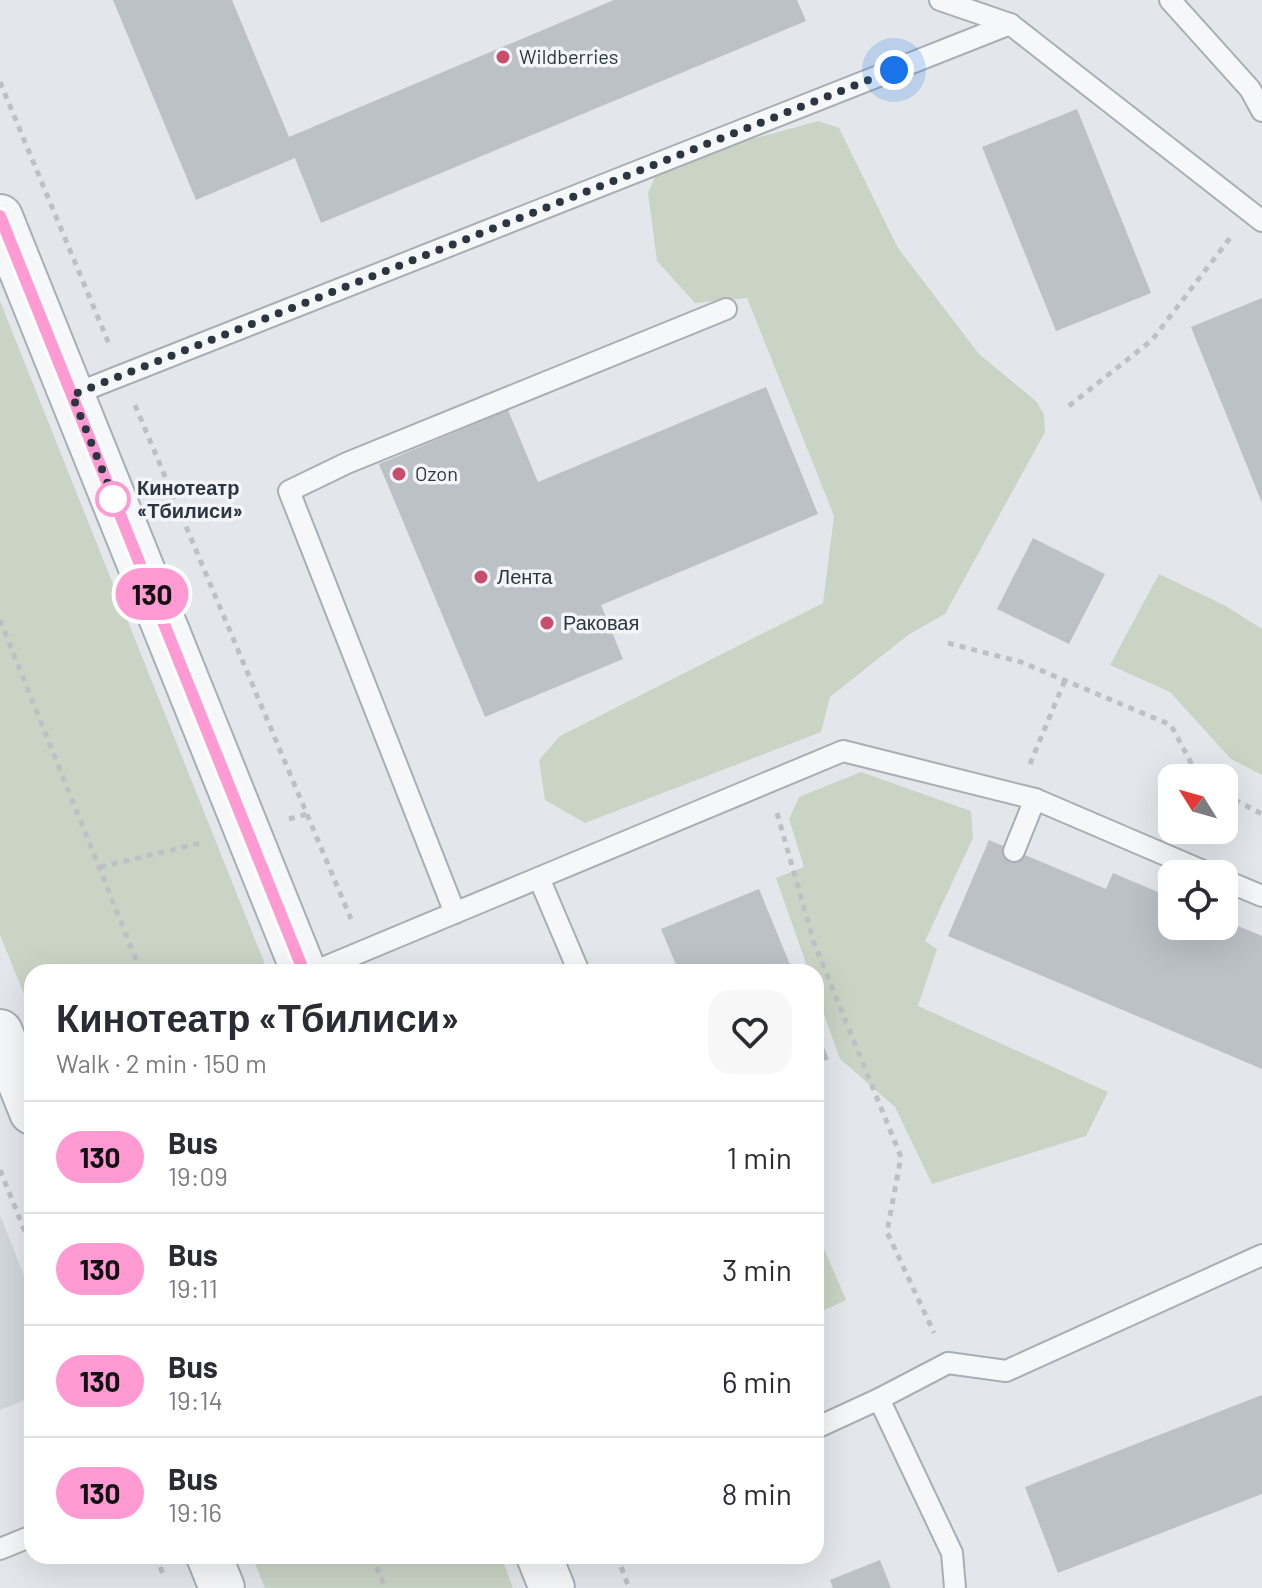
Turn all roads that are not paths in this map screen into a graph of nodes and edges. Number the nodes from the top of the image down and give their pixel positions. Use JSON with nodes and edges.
{"nodes":[{"id":1,"x":940,"y":0,"type":"edge"},
{"id":2,"x":1170,"y":0,"type":"edge"},
{"id":3,"x":1010,"y":24,"type":"junction"},
{"id":4,"x":1256,"y":86,"type":"edge"},
{"id":5,"x":1262,"y":111,"type":"edge"},
{"id":6,"x":1258,"y":213,"type":"edge"},
{"id":7,"x":0,"y":217,"type":"edge"},
{"id":8,"x":726,"y":309,"type":"dead end"},
{"id":9,"x":72,"y":395,"type":"junction"},
{"id":10,"x":1026,"y":797,"type":"junction"},
{"id":11,"x":1014,"y":851,"type":"dead end"},
{"id":12,"x":1177,"y":860,"type":"edge"},
{"id":13,"x":539,"y":878,"type":"junction"},
{"id":14,"x":1238,"y":886,"type":"edge"},
{"id":15,"x":1262,"y":896,"type":"edge"},
{"id":16,"x":455,"y":913,"type":"junction"},
{"id":17,"x":301,"y":964,"type":"edge"},
{"id":18,"x":332,"y":964,"type":"edge"},
{"id":19,"x":576,"y":964,"type":"edge"},
{"id":20,"x":0,"y":1032,"type":"edge"},
{"id":21,"x":24,"y":1092,"type":"edge"},
{"id":22,"x":1262,"y":1255,"type":"edge"},
{"id":23,"x":879,"y":1399,"type":"junction"},
{"id":24,"x":824,"y":1424,"type":"edge"},
{"id":25,"x":24,"y":1539,"type":"edge"},
{"id":26,"x":0,"y":1549,"type":"edge"},
{"id":27,"x":212,"y":1564,"type":"edge"},
{"id":28,"x":543,"y":1564,"type":"edge"},
{"id":29,"x":222,"y":1588,"type":"edge"},
{"id":30,"x":552,"y":1588,"type":"edge"},
{"id":31,"x":955,"y":1588,"type":"edge"}],
"edges":[{"from":1,"to":3,"type":"lane"},
{"from":2,"to":4,"type":"lane"},
{"from":3,"to":6,"type":"lane"},
{"from":3,"to":9,"type":"lane"},
{"from":4,"to":5,"type":"lane"},
{"from":7,"to":9,"type":"street"},
{"from":8,"to":16,"type":"lane"},
{"from":9,"to":17,"type":"street"},
{"from":10,"to":11,"type":"lane"},
{"from":10,"to":12,"type":"lane"},
{"from":10,"to":13,"type":"lane"},
{"from":13,"to":16,"type":"lane"},
{"from":13,"to":19,"type":"lane"},
{"from":14,"to":15,"type":"lane"},
{"from":16,"to":18,"type":"lane"},
{"from":20,"to":21,"type":"street"},
{"from":22,"to":23,"type":"lane"},
{"from":23,"to":24,"type":"lane"},
{"from":23,"to":31,"type":"lane"},
{"from":25,"to":26,"type":"lane"},
{"from":27,"to":29,"type":"street"},
{"from":28,"to":30,"type":"street"}]}
